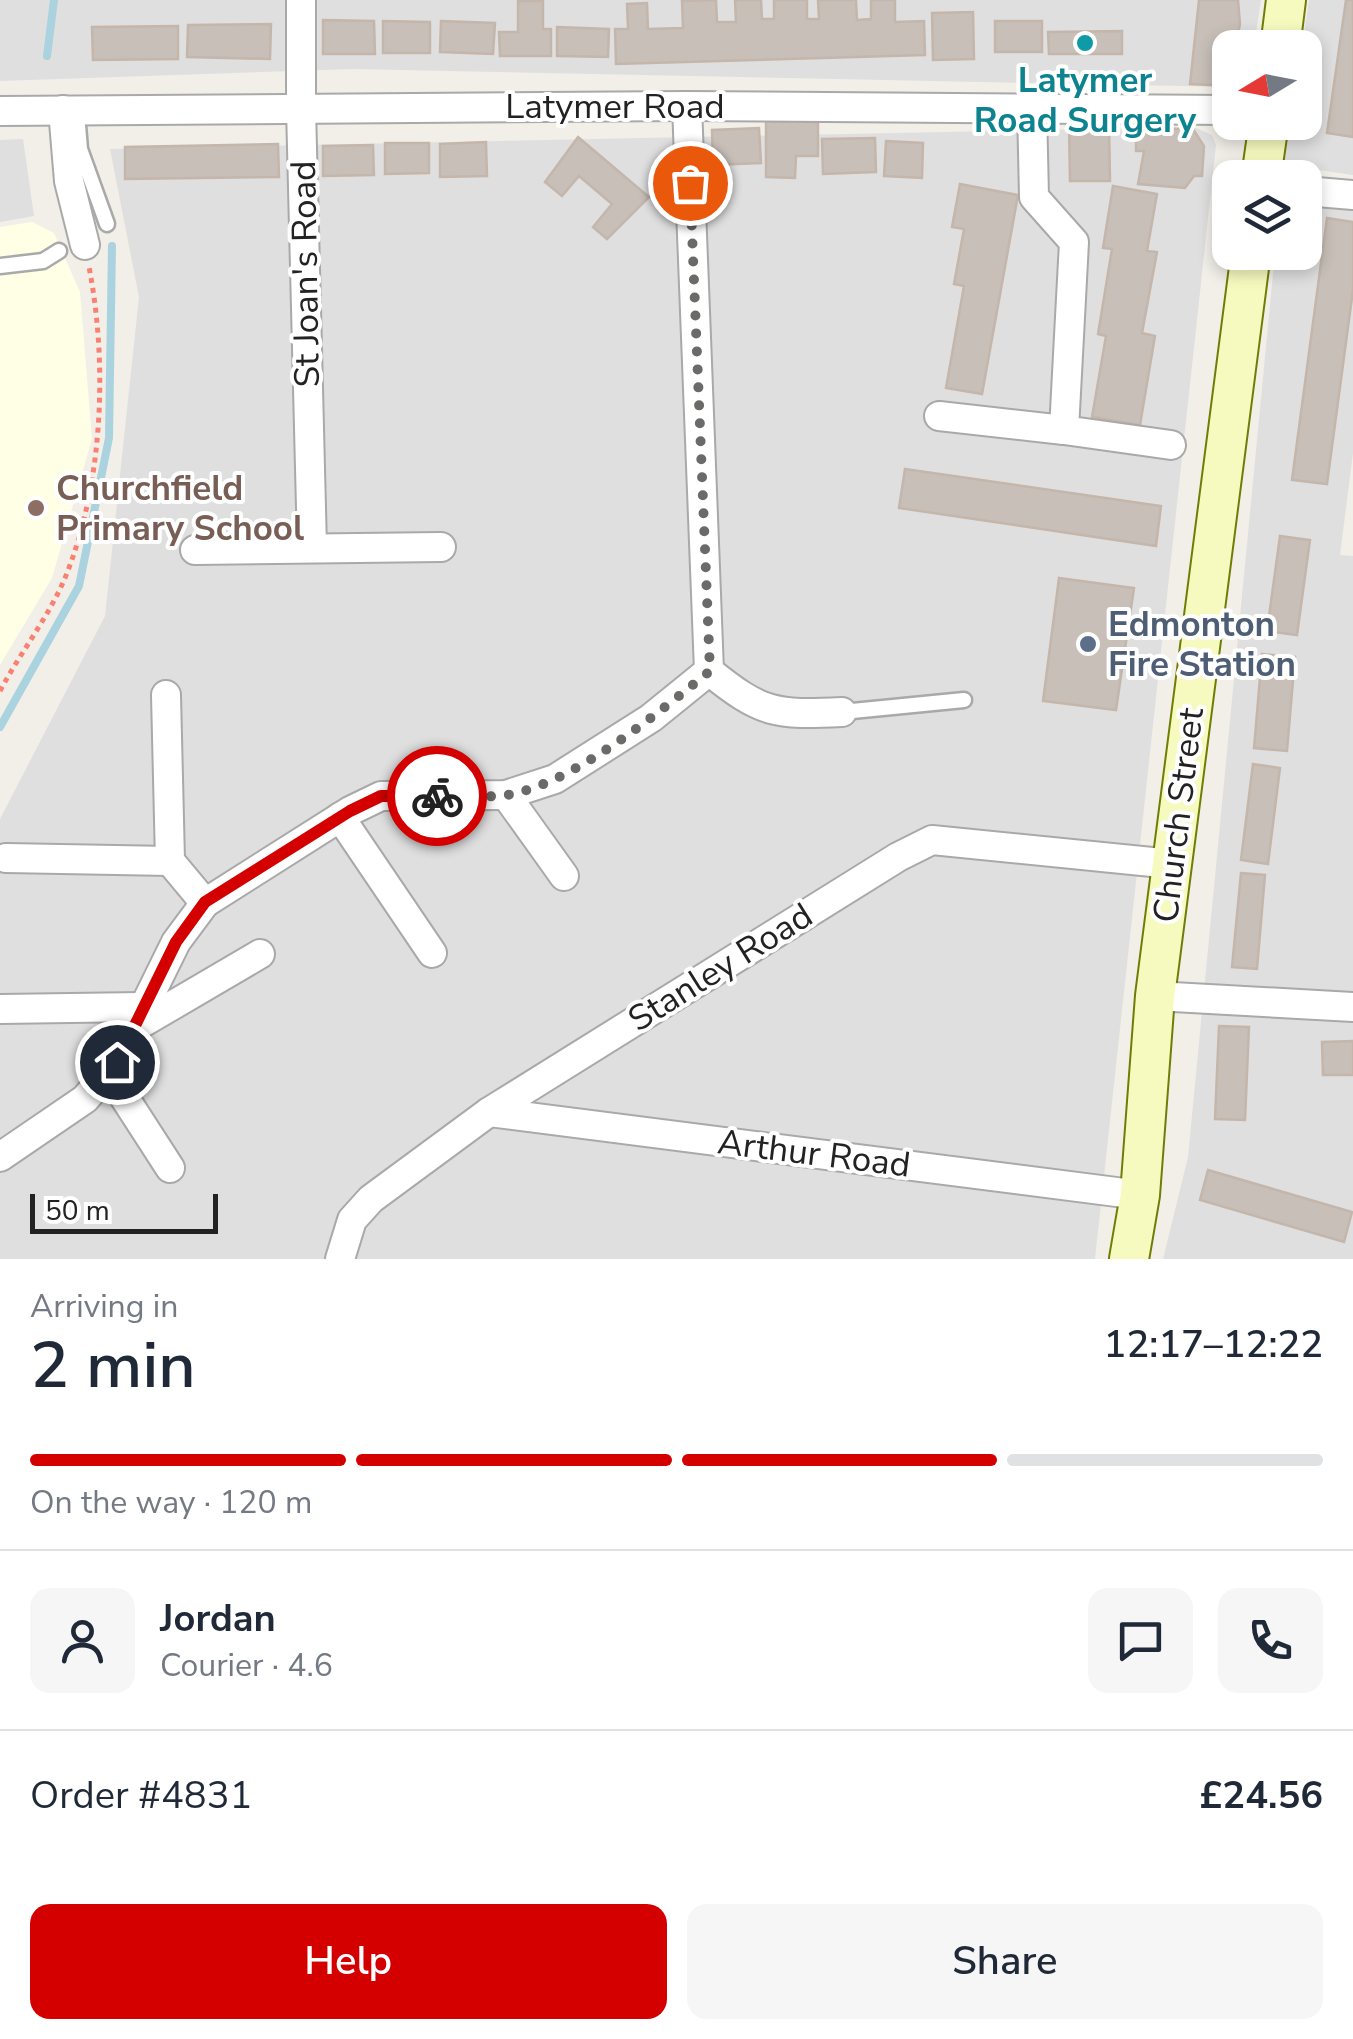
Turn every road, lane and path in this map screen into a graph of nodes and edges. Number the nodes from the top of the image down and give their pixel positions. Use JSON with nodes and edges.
{"nodes":[{"id":1,"x":301,"y":0,"type":"edge"},
{"id":2,"x":1286,"y":0,"type":"edge"},
{"id":3,"x":1282,"y":30,"type":"edge"},
{"id":4,"x":687,"y":106,"type":"junction"},
{"id":5,"x":301,"y":108,"type":"junction"},
{"id":6,"x":1032,"y":108,"type":"junction"},
{"id":7,"x":70,"y":110,"type":"junction"},
{"id":8,"x":1212,"y":110,"type":"edge"},
{"id":9,"x":0,"y":111,"type":"edge"},
{"id":10,"x":1322,"y":193,"type":"edge"},
{"id":11,"x":1353,"y":195,"type":"edge"},
{"id":12,"x":107,"y":224,"type":"dead end"},
{"id":13,"x":75,"y":244,"type":"junction"},
{"id":14,"x":0,"y":266,"type":"edge"},
{"id":15,"x":1250,"y":270,"type":"edge"},
{"id":16,"x":939,"y":416,"type":"dead end"},
{"id":17,"x":1064,"y":430,"type":"junction"},
{"id":18,"x":1171,"y":445,"type":"dead end"},
{"id":19,"x":441,"y":547,"type":"dead end"},
{"id":20,"x":312,"y":548,"type":"junction"},
{"id":21,"x":195,"y":550,"type":"dead end"},
{"id":22,"x":710,"y":671,"type":"junction"},
{"id":23,"x":0,"y":691,"type":"edge"},
{"id":24,"x":166,"y":696,"type":"dead end"},
{"id":25,"x":964,"y":700,"type":"dead end"},
{"id":26,"x":842,"y":712,"type":"joint"},
{"id":27,"x":506,"y":795,"type":"junction"},
{"id":28,"x":340,"y":817,"type":"junction"},
{"id":29,"x":6,"y":858,"type":"dead end"},
{"id":30,"x":170,"y":861,"type":"junction"},
{"id":31,"x":1172,"y":864,"type":"junction"},
{"id":32,"x":564,"y":876,"type":"dead end"},
{"id":33,"x":205,"y":902,"type":"junction"},
{"id":34,"x":260,"y":954,"type":"dead end"},
{"id":35,"x":432,"y":954,"type":"dead end"},
{"id":36,"x":1155,"y":996,"type":"junction"},
{"id":37,"x":1353,"y":1007,"type":"edge"},
{"id":38,"x":0,"y":1009,"type":"edge"},
{"id":39,"x":137,"y":1018,"type":"junction"},
{"id":40,"x":108,"y":1072,"type":"junction"},
{"id":41,"x":489,"y":1112,"type":"junction"},
{"id":42,"x":0,"y":1157,"type":"edge"},
{"id":43,"x":170,"y":1168,"type":"dead end"},
{"id":44,"x":1140,"y":1195,"type":"junction"},
{"id":45,"x":340,"y":1259,"type":"edge"},
{"id":46,"x":1128,"y":1259,"type":"edge"}],
"edges":[{"from":1,"to":5,"type":"street","name":"St Joan's Road"},
{"from":2,"to":3,"type":"main road"},
{"from":4,"to":5,"type":"street","name":"Latymer Road"},
{"from":4,"to":6,"type":"street","name":"Latymer Road"},
{"from":4,"to":22,"type":"street"},
{"from":5,"to":7,"type":"street","name":"Latymer Road"},
{"from":5,"to":20,"type":"street","name":"St Joan's Road"},
{"from":6,"to":8,"type":"street","name":"Latymer Road"},
{"from":6,"to":17,"type":"street"},
{"from":7,"to":9,"type":"street","name":"Latymer Road"},
{"from":7,"to":12,"type":"lane"},
{"from":7,"to":13,"type":"street"},
{"from":10,"to":11,"type":"street"},
{"from":13,"to":14,"type":"lane"},
{"from":13,"to":23,"type":"path"},
{"from":15,"to":31,"type":"main road","name":"Church Street"},
{"from":16,"to":17,"type":"street"},
{"from":17,"to":18,"type":"street"},
{"from":19,"to":20,"type":"street"},
{"from":20,"to":21,"type":"street"},
{"from":22,"to":26,"type":"street"},
{"from":22,"to":27,"type":"street"},
{"from":24,"to":30,"type":"street"},
{"from":25,"to":26,"type":"lane"},
{"from":27,"to":28,"type":"street"},
{"from":27,"to":32,"type":"street"},
{"from":28,"to":33,"type":"street"},
{"from":28,"to":35,"type":"street"},
{"from":29,"to":30,"type":"street"},
{"from":30,"to":33,"type":"street"},
{"from":31,"to":36,"type":"main road","name":"Church Street"},
{"from":31,"to":41,"type":"street","name":"Stanley Road"},
{"from":33,"to":39,"type":"street"},
{"from":34,"to":39,"type":"street"},
{"from":36,"to":37,"type":"street"},
{"from":36,"to":44,"type":"main road","name":"Church Street"},
{"from":38,"to":39,"type":"street"},
{"from":39,"to":40,"type":"street"},
{"from":40,"to":42,"type":"street"},
{"from":40,"to":43,"type":"street"},
{"from":41,"to":44,"type":"street","name":"Arthur Road"},
{"from":41,"to":45,"type":"street","name":"Stanley Road"},
{"from":44,"to":46,"type":"main road","name":"Church Street"}]}
